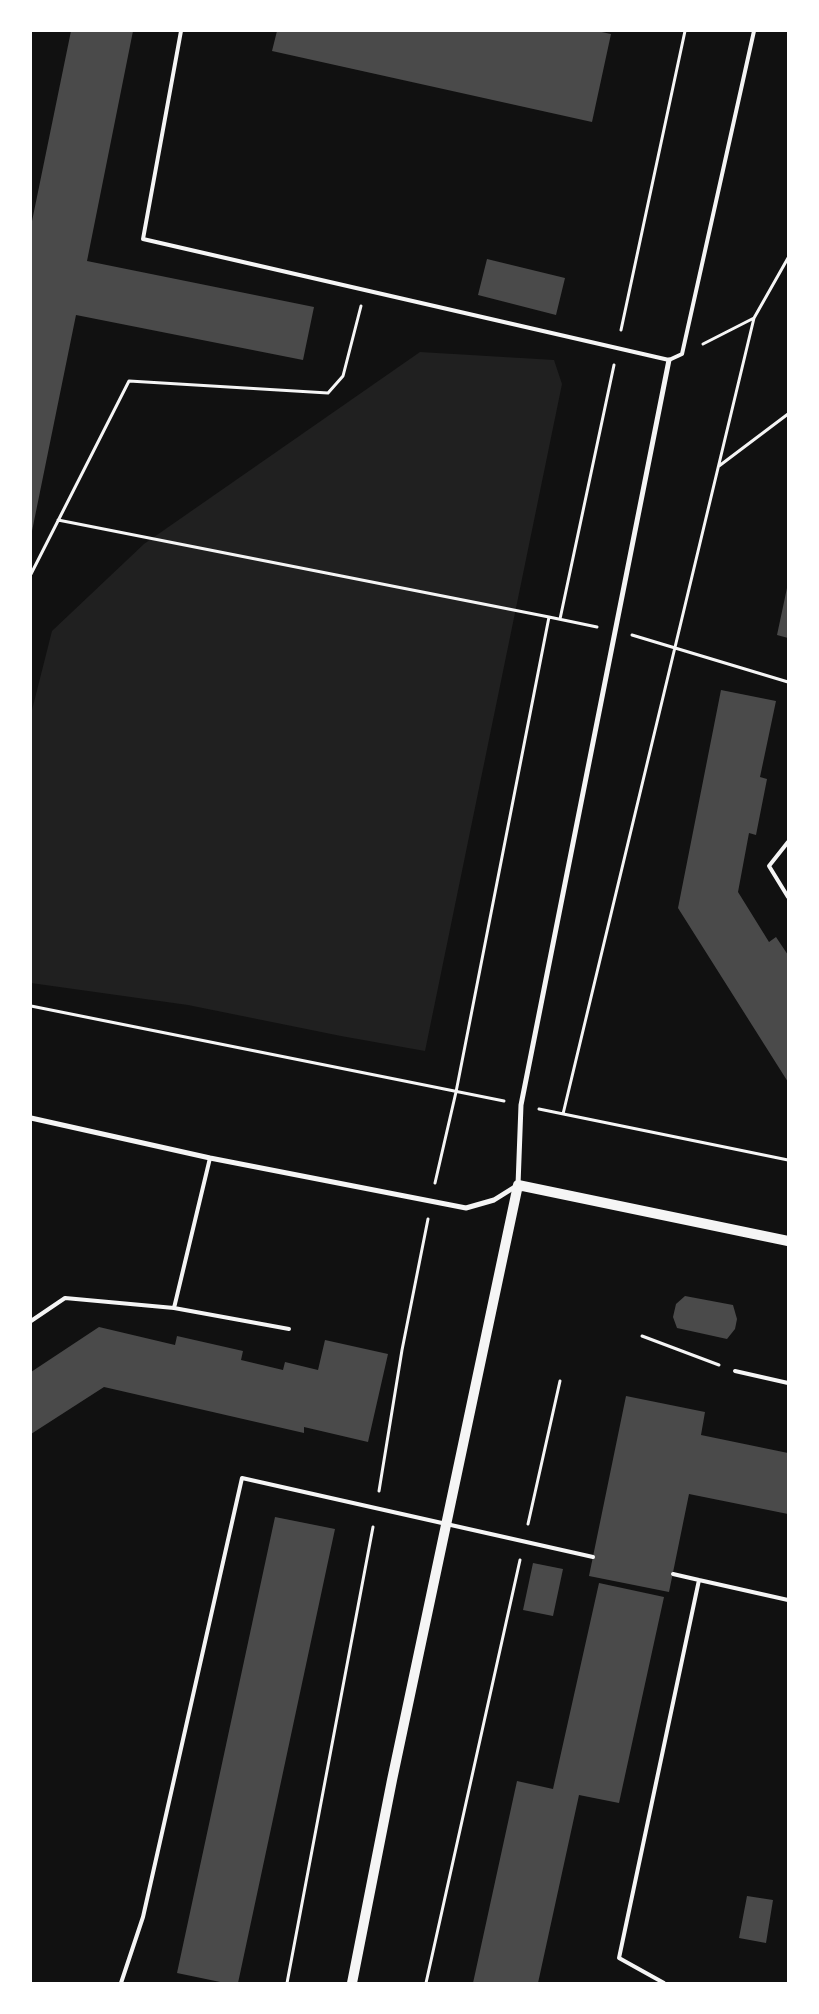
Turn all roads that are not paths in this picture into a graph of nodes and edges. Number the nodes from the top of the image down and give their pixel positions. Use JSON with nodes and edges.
{"nodes":[{"id":1,"x":181,"y":31,"type":"edge"},
{"id":2,"x":754,"y":31,"type":"edge"},
{"id":3,"x":669,"y":360,"type":"junction"},
{"id":4,"x":788,"y":842,"type":"edge"},
{"id":5,"x":788,"y":896,"type":"edge"},
{"id":6,"x":31,"y":1118,"type":"edge"},
{"id":7,"x":210,"y":1158,"type":"junction"},
{"id":8,"x":518,"y":1185,"type":"junction"},
{"id":9,"x":788,"y":1241,"type":"edge"},
{"id":10,"x":174,"y":1308,"type":"junction"},
{"id":11,"x":31,"y":1321,"type":"edge"},
{"id":12,"x":289,"y":1329,"type":"dead end"},
{"id":13,"x":735,"y":1371,"type":"road end"},
{"id":14,"x":788,"y":1383,"type":"edge"},
{"id":15,"x":446,"y":1524,"type":"junction"},
{"id":16,"x":593,"y":1558,"type":"dead end"},
{"id":17,"x":673,"y":1574,"type":"dead end"},
{"id":18,"x":699,"y":1580,"type":"junction"},
{"id":19,"x":788,"y":1600,"type":"edge"},
{"id":20,"x":120,"y":1983,"type":"edge"},
{"id":21,"x":352,"y":1983,"type":"edge"},
{"id":22,"x":664,"y":1983,"type":"edge"}],
"edges":[{"from":1,"to":3,"type":"lane"},
{"from":2,"to":3,"type":"lane"},
{"from":3,"to":8,"type":"street"},
{"from":4,"to":5,"type":"lane"},
{"from":6,"to":7,"type":"street"},
{"from":7,"to":8,"type":"street"},
{"from":7,"to":10,"type":"lane"},
{"from":8,"to":9,"type":"main road"},
{"from":8,"to":15,"type":"main road"},
{"from":10,"to":11,"type":"lane"},
{"from":10,"to":12,"type":"lane"},
{"from":13,"to":14,"type":"lane"},
{"from":15,"to":16,"type":"lane"},
{"from":15,"to":20,"type":"lane"},
{"from":15,"to":21,"type":"main road"},
{"from":17,"to":18,"type":"lane"},
{"from":18,"to":19,"type":"lane"},
{"from":18,"to":22,"type":"lane"}]}
